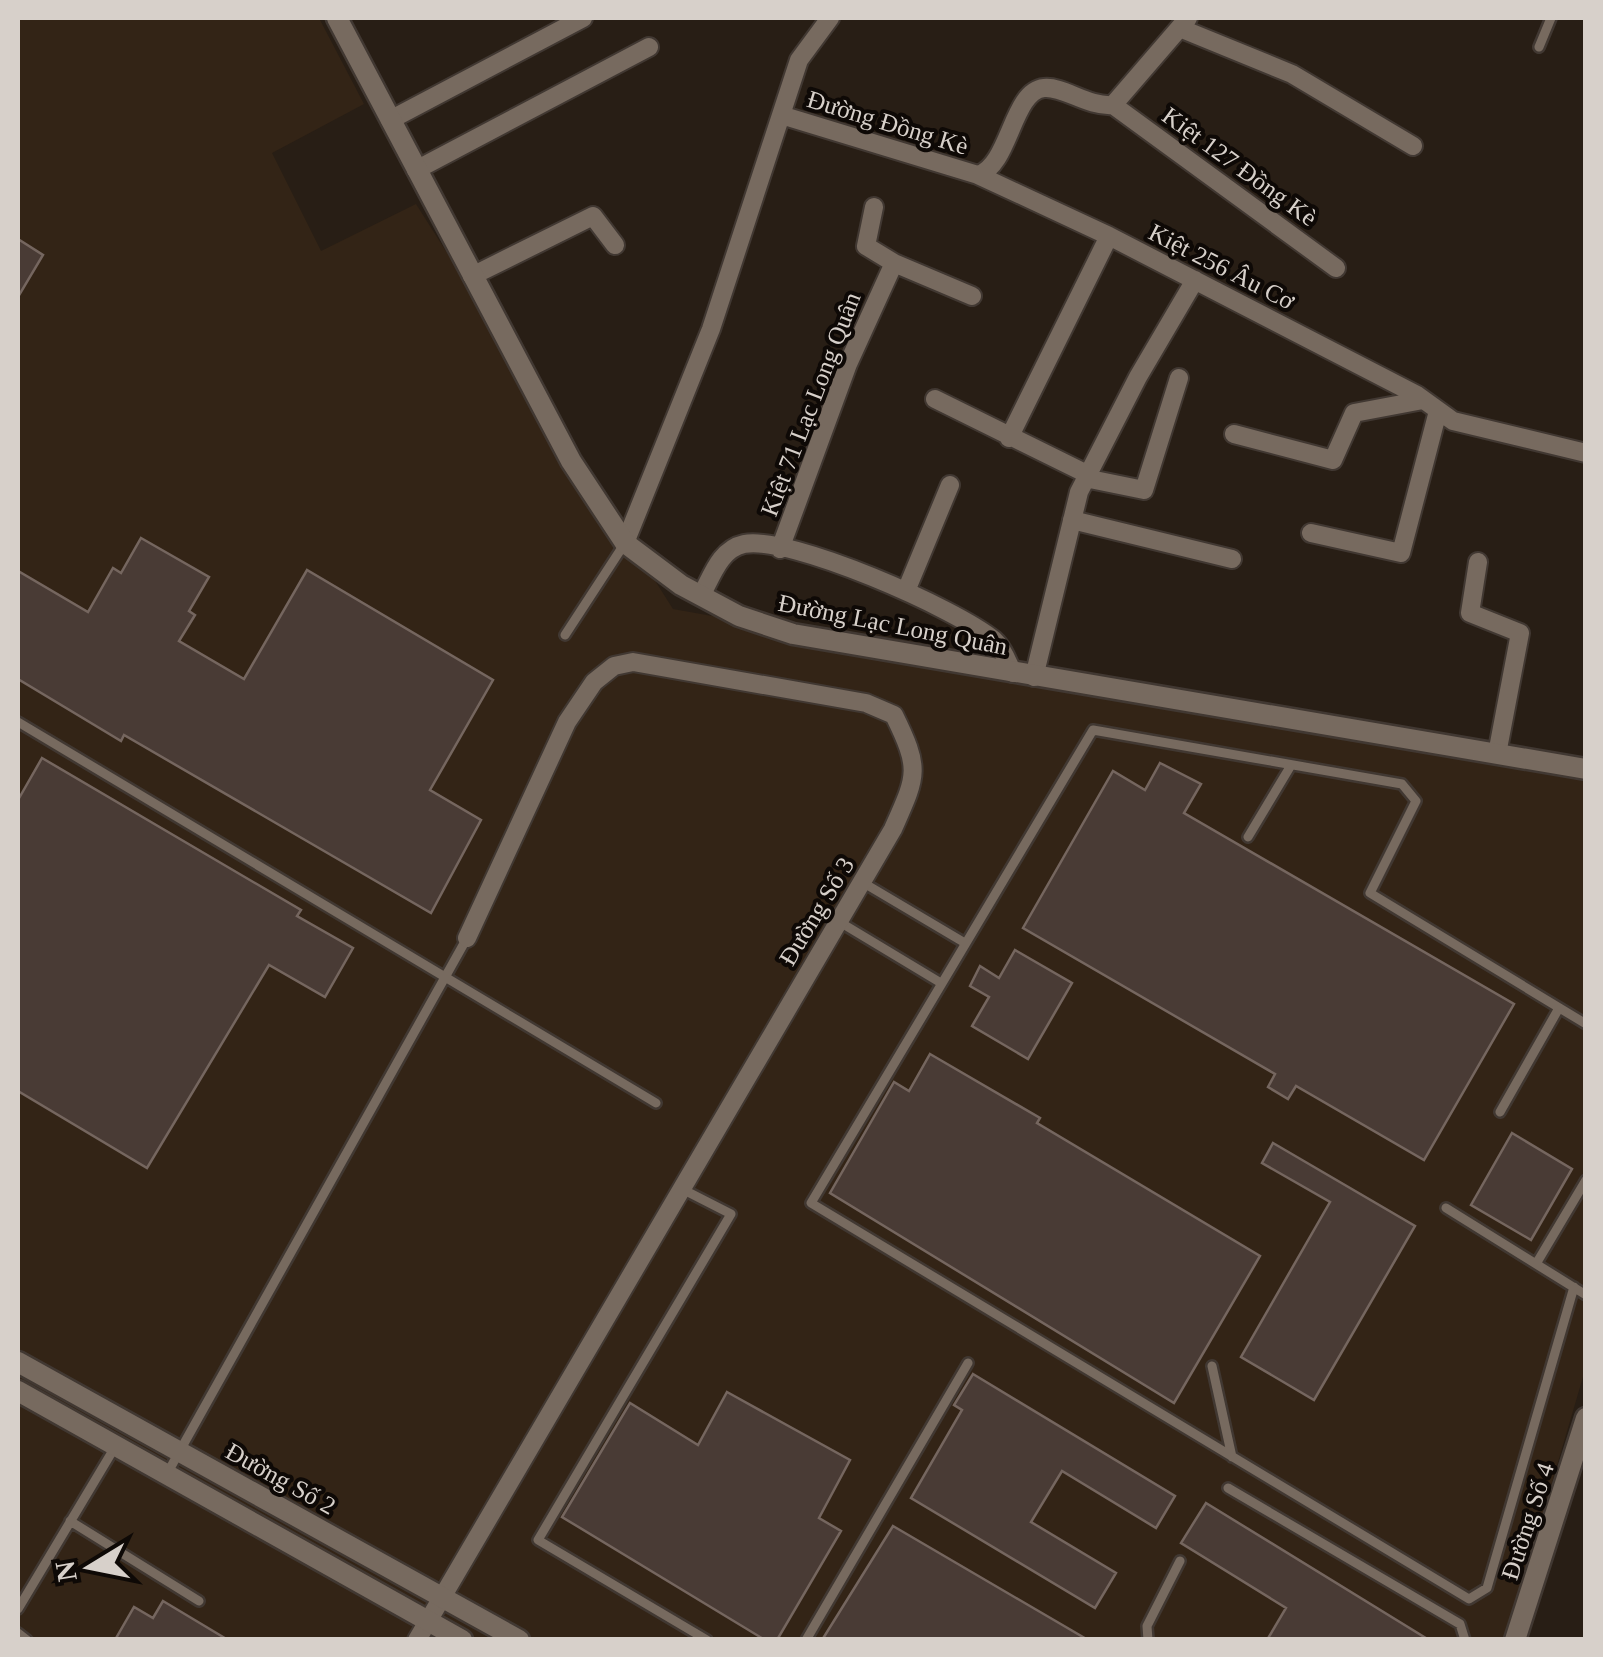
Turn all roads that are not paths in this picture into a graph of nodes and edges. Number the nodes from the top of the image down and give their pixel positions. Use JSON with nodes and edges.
{"nodes":[{"id":1,"x":337,"y":18,"type":"edge"},
{"id":2,"x":583,"y":18,"type":"edge"},
{"id":3,"x":830,"y":18,"type":"edge"},
{"id":4,"x":1551,"y":18,"type":"edge"},
{"id":5,"x":1185,"y":23,"type":"edge"},
{"id":6,"x":648,"y":47,"type":"dead end"},
{"id":7,"x":1539,"y":47,"type":"dead end"},
{"id":8,"x":1113,"y":105,"type":"junction"},
{"id":9,"x":781,"y":115,"type":"junction"},
{"id":10,"x":390,"y":120,"type":"junction"},
{"id":11,"x":1413,"y":146,"type":"dead end"},
{"id":12,"x":416,"y":170,"type":"junction"},
{"id":13,"x":978,"y":175,"type":"junction"},
{"id":14,"x":874,"y":208,"type":"dead end"},
{"id":15,"x":1109,"y":236,"type":"junction"},
{"id":16,"x":615,"y":245,"type":"dead end"},
{"id":17,"x":1336,"y":268,"type":"dead end"},
{"id":18,"x":890,"y":270,"type":"junction"},
{"id":19,"x":472,"y":276,"type":"junction"},
{"id":20,"x":1195,"y":280,"type":"junction"},
{"id":21,"x":972,"y":296,"type":"dead end"},
{"id":22,"x":1179,"y":378,"type":"dead end"},
{"id":23,"x":935,"y":399,"type":"dead end"},
{"id":24,"x":1430,"y":406,"type":"junction"},
{"id":25,"x":1234,"y":434,"type":"dead end"},
{"id":26,"x":1009,"y":438,"type":"junction"},
{"id":27,"x":1586,"y":452,"type":"edge"},
{"id":28,"x":1086,"y":476,"type":"junction"},
{"id":29,"x":950,"y":484,"type":"dead end"},
{"id":30,"x":1072,"y":520,"type":"junction"},
{"id":31,"x":1312,"y":533,"type":"dead end"},
{"id":32,"x":626,"y":543,"type":"junction"},
{"id":33,"x":780,"y":549,"type":"junction"},
{"id":34,"x":1232,"y":559,"type":"dead end"},
{"id":35,"x":1478,"y":562,"type":"dead end"},
{"id":36,"x":906,"y":591,"type":"junction"},
{"id":37,"x":701,"y":596,"type":"junction"},
{"id":38,"x":565,"y":636,"type":"dead end"},
{"id":39,"x":1024,"y":675,"type":"junction"},
{"id":40,"x":18,"y":722,"type":"edge"},
{"id":41,"x":1497,"y":754,"type":"junction"},
{"id":42,"x":1290,"y":767,"type":"junction"},
{"id":43,"x":1586,"y":768,"type":"edge"},
{"id":44,"x":1248,"y":837,"type":"dead end"},
{"id":45,"x":862,"y":882,"type":"junction"},
{"id":46,"x":838,"y":922,"type":"junction"},
{"id":47,"x":467,"y":938,"type":"joint"},
{"id":48,"x":965,"y":943,"type":"junction"},
{"id":49,"x":448,"y":979,"type":"junction"},
{"id":50,"x":941,"y":983,"type":"junction"},
{"id":51,"x":1559,"y":1008,"type":"junction"},
{"id":52,"x":1586,"y":1024,"type":"edge"},
{"id":53,"x":656,"y":1103,"type":"dead end"},
{"id":54,"x":1500,"y":1112,"type":"dead end"},
{"id":55,"x":1586,"y":1180,"type":"edge"},
{"id":56,"x":682,"y":1189,"type":"junction"},
{"id":57,"x":1446,"y":1208,"type":"dead end"},
{"id":58,"x":1536,"y":1264,"type":"junction"},
{"id":59,"x":1574,"y":1288,"type":"junction"},
{"id":60,"x":1586,"y":1294,"type":"edge"},
{"id":61,"x":18,"y":1362,"type":"edge"},
{"id":62,"x":968,"y":1363,"type":"dead end"},
{"id":63,"x":1212,"y":1366,"type":"dead end"},
{"id":64,"x":18,"y":1391,"type":"edge"},
{"id":65,"x":1586,"y":1418,"type":"edge"},
{"id":66,"x":117,"y":1444,"type":"junction"},
{"id":67,"x":179,"y":1450,"type":"junction"},
{"id":68,"x":1232,"y":1457,"type":"junction"},
{"id":69,"x":168,"y":1473,"type":"junction"},
{"id":70,"x":1228,"y":1488,"type":"dead end"},
{"id":71,"x":70,"y":1521,"type":"junction"},
{"id":72,"x":1180,"y":1560,"type":"dead end"},
{"id":73,"x":443,"y":1594,"type":"junction"},
{"id":74,"x":200,"y":1601,"type":"dead end"},
{"id":75,"x":18,"y":1610,"type":"edge"},
{"id":76,"x":429,"y":1620,"type":"junction"},
{"id":77,"x":18,"y":1634,"type":"edge"},
{"id":78,"x":27,"y":1640,"type":"edge"},
{"id":79,"x":417,"y":1640,"type":"edge"},
{"id":80,"x":462,"y":1640,"type":"edge"},
{"id":81,"x":519,"y":1640,"type":"edge"},
{"id":82,"x":707,"y":1640,"type":"edge"},
{"id":83,"x":806,"y":1640,"type":"edge"},
{"id":84,"x":1148,"y":1640,"type":"edge"},
{"id":85,"x":1465,"y":1640,"type":"edge"},
{"id":86,"x":1515,"y":1640,"type":"edge"}],
"edges":[{"from":1,"to":10,"type":"street","name":"Đường Lạc Long Quân"},
{"from":2,"to":10,"type":"street"},
{"from":3,"to":9,"type":"street","name":"Đường Đồng Kè"},
{"from":4,"to":7,"type":"lane"},
{"from":5,"to":8,"type":"street"},
{"from":5,"to":11,"type":"street"},
{"from":6,"to":12,"type":"street"},
{"from":8,"to":13,"type":"street","name":"Đường Đồng Kè"},
{"from":8,"to":17,"type":"street","name":"Kiệt 127 Đồng Kè"},
{"from":9,"to":13,"type":"street","name":"Đường Đồng Kè"},
{"from":9,"to":32,"type":"street","name":"Đường Đồng Kè"},
{"from":10,"to":12,"type":"street","name":"Đường Lạc Long Quân"},
{"from":12,"to":19,"type":"street","name":"Đường Lạc Long Quân"},
{"from":13,"to":15,"type":"street","name":"Kiệt 256 Âu Cơ"},
{"from":14,"to":18,"type":"street"},
{"from":15,"to":20,"type":"street","name":"Kiệt 256 Âu Cơ"},
{"from":15,"to":26,"type":"street"},
{"from":16,"to":19,"type":"street"},
{"from":18,"to":21,"type":"street"},
{"from":18,"to":33,"type":"street","name":"Kiệt 71 Lạc Long Quân"},
{"from":19,"to":32,"type":"street","name":"Đường Lạc Long Quân"},
{"from":20,"to":24,"type":"street","name":"Kiệt 256 Âu Cơ"},
{"from":20,"to":28,"type":"street"},
{"from":22,"to":28,"type":"street"},
{"from":23,"to":26,"type":"street"},
{"from":24,"to":25,"type":"street"},
{"from":24,"to":27,"type":"street","name":"Kiệt 256 Âu Cơ"},
{"from":24,"to":31,"type":"street"},
{"from":26,"to":28,"type":"street"},
{"from":28,"to":30,"type":"street"},
{"from":29,"to":36,"type":"street"},
{"from":30,"to":34,"type":"street"},
{"from":30,"to":39,"type":"street"},
{"from":32,"to":37,"type":"street","name":"Đường Lạc Long Quân"},
{"from":32,"to":38,"type":"lane"},
{"from":33,"to":36,"type":"street","name":"Kiệt 71 Lạc Long Quân"},
{"from":33,"to":37,"type":"street","name":"Kiệt 71 Lạc Long Quân"},
{"from":35,"to":41,"type":"street"},
{"from":36,"to":39,"type":"street","name":"Kiệt 71 Lạc Long Quân"},
{"from":37,"to":39,"type":"street","name":"Đường Lạc Long Quân"},
{"from":39,"to":41,"type":"street","name":"Đường Lạc Long Quân"},
{"from":40,"to":49,"type":"lane"},
{"from":41,"to":43,"type":"street","name":"Đường Lạc Long Quân"},
{"from":42,"to":44,"type":"lane"},
{"from":42,"to":48,"type":"lane"},
{"from":42,"to":51,"type":"lane"},
{"from":45,"to":46,"type":"street","name":"Đường Số 3"},
{"from":45,"to":47,"type":"street","name":"Đường Số 3"},
{"from":45,"to":48,"type":"lane"},
{"from":46,"to":50,"type":"lane"},
{"from":46,"to":56,"type":"street","name":"Đường Số 3"},
{"from":47,"to":49,"type":"lane"},
{"from":48,"to":50,"type":"lane"},
{"from":49,"to":53,"type":"lane"},
{"from":49,"to":67,"type":"lane"},
{"from":50,"to":68,"type":"lane"},
{"from":51,"to":52,"type":"lane"},
{"from":51,"to":54,"type":"lane"},
{"from":55,"to":58,"type":"lane"},
{"from":56,"to":73,"type":"street","name":"Đường Số 3"},
{"from":56,"to":82,"type":"lane"},
{"from":57,"to":58,"type":"lane"},
{"from":58,"to":59,"type":"lane"},
{"from":59,"to":60,"type":"lane"},
{"from":59,"to":68,"type":"lane"},
{"from":61,"to":67,"type":"street","name":"Đường Số 2"},
{"from":62,"to":83,"type":"lane"},
{"from":63,"to":68,"type":"lane"},
{"from":64,"to":66,"type":"street","name":"Đường Số 2"},
{"from":65,"to":86,"type":"street","name":"Đường Số 4"},
{"from":66,"to":69,"type":"street","name":"Đường Số 2"},
{"from":66,"to":71,"type":"lane"},
{"from":67,"to":69,"type":"lane"},
{"from":67,"to":73,"type":"street","name":"Đường Số 2"},
{"from":69,"to":76,"type":"street","name":"Đường Số 2"},
{"from":70,"to":85,"type":"lane"},
{"from":71,"to":74,"type":"lane"},
{"from":71,"to":75,"type":"lane"},
{"from":72,"to":84,"type":"lane"},
{"from":73,"to":76,"type":"street","name":"Đường Số 3"},
{"from":73,"to":81,"type":"street","name":"Đường Số 2"},
{"from":76,"to":79,"type":"street","name":"Đường Số 3"},
{"from":76,"to":80,"type":"street","name":"Đường Số 2"},
{"from":77,"to":78,"type":"lane"}]}
